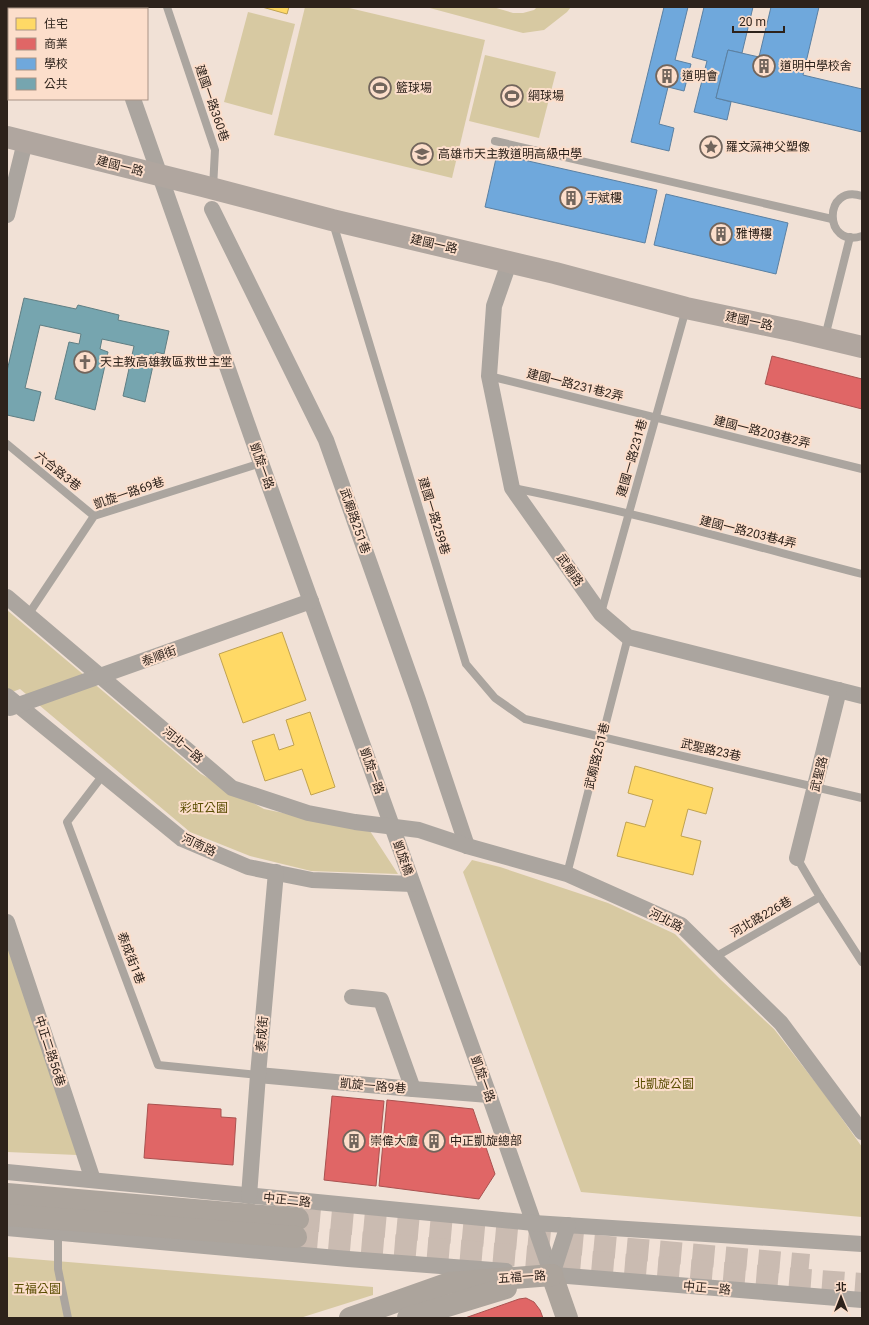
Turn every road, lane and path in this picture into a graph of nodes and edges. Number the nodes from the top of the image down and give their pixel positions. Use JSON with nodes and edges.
{"nodes":[{"id":1,"x":167,"y":7,"type":"edge"},
{"id":2,"x":133,"y":100,"type":"edge"},
{"id":3,"x":16,"y":140,"type":"edge"},
{"id":4,"x":495,"y":141,"type":"dead end"},
{"id":5,"x":159,"y":176,"type":"junction"},
{"id":6,"x":862,"y":193,"type":"edge"},
{"id":7,"x":212,"y":199,"type":"junction"},
{"id":8,"x":7,"y":215,"type":"edge"},
{"id":9,"x":832,"y":219,"type":"junction"},
{"id":10,"x":332,"y":220,"type":"junction"},
{"id":11,"x":862,"y":236,"type":"edge"},
{"id":12,"x":850,"y":237,"type":"junction"},
{"id":13,"x":509,"y":263,"type":"junction"},
{"id":14,"x":686,"y":308,"type":"junction"},
{"id":15,"x":824,"y":338,"type":"junction"},
{"id":16,"x":862,"y":347,"type":"edge"},
{"id":17,"x":489,"y":376,"type":"junction"},
{"id":18,"x":655,"y":418,"type":"junction"},
{"id":19,"x":7,"y":444,"type":"edge"},
{"id":20,"x":261,"y":463,"type":"junction"},
{"id":21,"x":862,"y":469,"type":"edge"},
{"id":22,"x":512,"y":488,"type":"junction"},
{"id":23,"x":628,"y":514,"type":"junction"},
{"id":24,"x":94,"y":516,"type":"junction"},
{"id":25,"x":862,"y":574,"type":"edge"},
{"id":26,"x":7,"y":597,"type":"edge"},
{"id":27,"x":311,"y":601,"type":"junction"},
{"id":28,"x":601,"y":614,"type":"junction"},
{"id":29,"x":28,"y":615,"type":"junction"},
{"id":30,"x":628,"y":637,"type":"junction"},
{"id":31,"x":102,"y":676,"type":"junction"},
{"id":32,"x":839,"y":690,"type":"junction"},
{"id":33,"x":862,"y":696,"type":"edge"},
{"id":34,"x":11,"y":703,"type":"edge"},
{"id":35,"x":602,"y":737,"type":"junction"},
{"id":36,"x":104,"y":776,"type":"junction"},
{"id":37,"x":816,"y":787,"type":"junction"},
{"id":38,"x":862,"y":798,"type":"edge"},
{"id":39,"x":393,"y":830,"type":"junction"},
{"id":40,"x":467,"y":846,"type":"junction"},
{"id":41,"x":797,"y":858,"type":"joint"},
{"id":42,"x":276,"y":872,"type":"junction"},
{"id":43,"x":567,"y":874,"type":"junction"},
{"id":44,"x":412,"y":884,"type":"junction"},
{"id":45,"x":820,"y":897,"type":"junction"},
{"id":46,"x":7,"y":922,"type":"edge"},
{"id":47,"x":715,"y":957,"type":"junction"},
{"id":48,"x":862,"y":962,"type":"edge"},
{"id":49,"x":352,"y":997,"type":"dead end"},
{"id":50,"x":258,"y":1075,"type":"junction"},
{"id":51,"x":413,"y":1089,"type":"junction"},
{"id":52,"x":489,"y":1095,"type":"junction"},
{"id":53,"x":862,"y":1132,"type":"edge"},
{"id":54,"x":7,"y":1172,"type":"edge"},
{"id":55,"x":93,"y":1180,"type":"junction"},
{"id":56,"x":7,"y":1194,"type":"edge"},
{"id":57,"x":249,"y":1196,"type":"junction"},
{"id":58,"x":7,"y":1215,"type":"edge"},
{"id":59,"x":534,"y":1223,"type":"junction"},
{"id":60,"x":568,"y":1225,"type":"junction"},
{"id":61,"x":7,"y":1228,"type":"edge"},
{"id":62,"x":58,"y":1232,"type":"junction"},
{"id":63,"x":862,"y":1244,"type":"edge"},
{"id":64,"x":552,"y":1275,"type":"junction"},
{"id":65,"x":862,"y":1300,"type":"edge"},
{"id":66,"x":68,"y":1318,"type":"edge"},
{"id":67,"x":350,"y":1318,"type":"edge"},
{"id":68,"x":408,"y":1318,"type":"edge"},
{"id":69,"x":568,"y":1318,"type":"edge"}],
"edges":[{"from":1,"to":7,"type":"lane","name":"建國一路360巷"},
{"from":2,"to":5,"type":"street","name":"凱旋一路"},
{"from":3,"to":5,"type":"main road","name":"建國一路"},
{"from":3,"to":8,"type":"street"},
{"from":4,"to":9,"type":"lane"},
{"from":5,"to":7,"type":"main road","name":"建國一路"},
{"from":5,"to":20,"type":"street","name":"凱旋一路"},
{"from":6,"to":9,"type":"lane"},
{"from":7,"to":10,"type":"main road","name":"建國一路"},
{"from":7,"to":40,"type":"street","name":"武廟路251巷"},
{"from":9,"to":12,"type":"lane"},
{"from":10,"to":13,"type":"main road","name":"建國一路"},
{"from":10,"to":35,"type":"lane","name":"建國一路259巷"},
{"from":11,"to":12,"type":"lane"},
{"from":12,"to":15,"type":"lane"},
{"from":13,"to":14,"type":"main road","name":"建國一路"},
{"from":13,"to":17,"type":"street","name":"武廟路"},
{"from":14,"to":15,"type":"main road","name":"建國一路"},
{"from":14,"to":18,"type":"lane","name":"建國一路231巷"},
{"from":15,"to":16,"type":"main road","name":"建國一路"},
{"from":17,"to":18,"type":"lane","name":"建國一路231巷2弄"},
{"from":17,"to":22,"type":"street","name":"武廟路"},
{"from":18,"to":21,"type":"lane","name":"建國一路203巷2弄"},
{"from":18,"to":23,"type":"lane","name":"建國一路231巷"},
{"from":19,"to":24,"type":"lane","name":"六合路3巷"},
{"from":20,"to":24,"type":"lane","name":"凱旋一路69巷"},
{"from":20,"to":27,"type":"street","name":"凱旋一路"},
{"from":22,"to":23,"type":"lane","name":"建國一路203巷4弄"},
{"from":22,"to":28,"type":"street","name":"武廟路"},
{"from":23,"to":25,"type":"lane","name":"建國一路203巷4弄"},
{"from":23,"to":28,"type":"lane","name":"建國一路231巷"},
{"from":24,"to":29,"type":"lane","name":"凱旋一路69巷"},
{"from":26,"to":29,"type":"street","name":"河北一路"},
{"from":27,"to":31,"type":"street","name":"泰順街"},
{"from":27,"to":39,"type":"street","name":"凱旋一路"},
{"from":28,"to":30,"type":"street","name":"武廟路"},
{"from":29,"to":31,"type":"street","name":"河北一路"},
{"from":30,"to":32,"type":"street","name":"武廟路"},
{"from":30,"to":35,"type":"lane","name":"武廟路251巷"},
{"from":31,"to":34,"type":"street","name":"泰順街"},
{"from":31,"to":39,"type":"street","name":"河北一路"},
{"from":32,"to":33,"type":"street","name":"武廟路"},
{"from":32,"to":37,"type":"street","name":"武聖路"},
{"from":34,"to":36,"type":"street","name":"河南路"},
{"from":35,"to":37,"type":"lane","name":"武聖路23巷"},
{"from":35,"to":43,"type":"lane","name":"武廟路251巷"},
{"from":36,"to":42,"type":"street","name":"河南路"},
{"from":36,"to":50,"type":"lane","name":"泰成街1巷"},
{"from":37,"to":38,"type":"lane","name":"武聖路23巷"},
{"from":37,"to":41,"type":"street","name":"武聖路"},
{"from":39,"to":40,"type":"street","name":"河北路"},
{"from":39,"to":44,"type":"street","name":"凱旋橋"},
{"from":40,"to":43,"type":"street","name":"河北路"},
{"from":41,"to":45,"type":"lane"},
{"from":42,"to":44,"type":"street","name":"河南路"},
{"from":42,"to":50,"type":"street","name":"泰成街"},
{"from":43,"to":47,"type":"street","name":"河北路"},
{"from":44,"to":52,"type":"street","name":"凱旋一路"},
{"from":45,"to":47,"type":"lane","name":"河北路226巷"},
{"from":45,"to":48,"type":"lane"},
{"from":46,"to":55,"type":"street","name":"中正二路56巷"},
{"from":47,"to":53,"type":"street","name":"河北路"},
{"from":49,"to":51,"type":"street"},
{"from":50,"to":51,"type":"street","name":"凱旋一路9巷"},
{"from":50,"to":57,"type":"street","name":"泰成街"},
{"from":51,"to":52,"type":"street","name":"凱旋一路9巷"},
{"from":52,"to":59,"type":"street","name":"凱旋一路"},
{"from":54,"to":55,"type":"street","name":"中正二路"},
{"from":55,"to":57,"type":"street","name":"中正二路"},
{"from":56,"to":58,"type":"street","name":"中正二路"},
{"from":57,"to":59,"type":"street","name":"中正二路"},
{"from":59,"to":60,"type":"street","name":"中正二路"},
{"from":59,"to":64,"type":"street","name":"凱旋一路"},
{"from":60,"to":63,"type":"street"},
{"from":60,"to":64,"type":"street"},
{"from":61,"to":62,"type":"street"},
{"from":62,"to":64,"type":"street"},
{"from":62,"to":66,"type":"lane"},
{"from":64,"to":65,"type":"street","name":"中正一路"},
{"from":64,"to":67,"type":"street","name":"五福一路"},
{"from":64,"to":68,"type":"street","name":"五福一路"},
{"from":64,"to":69,"type":"street"}]}
